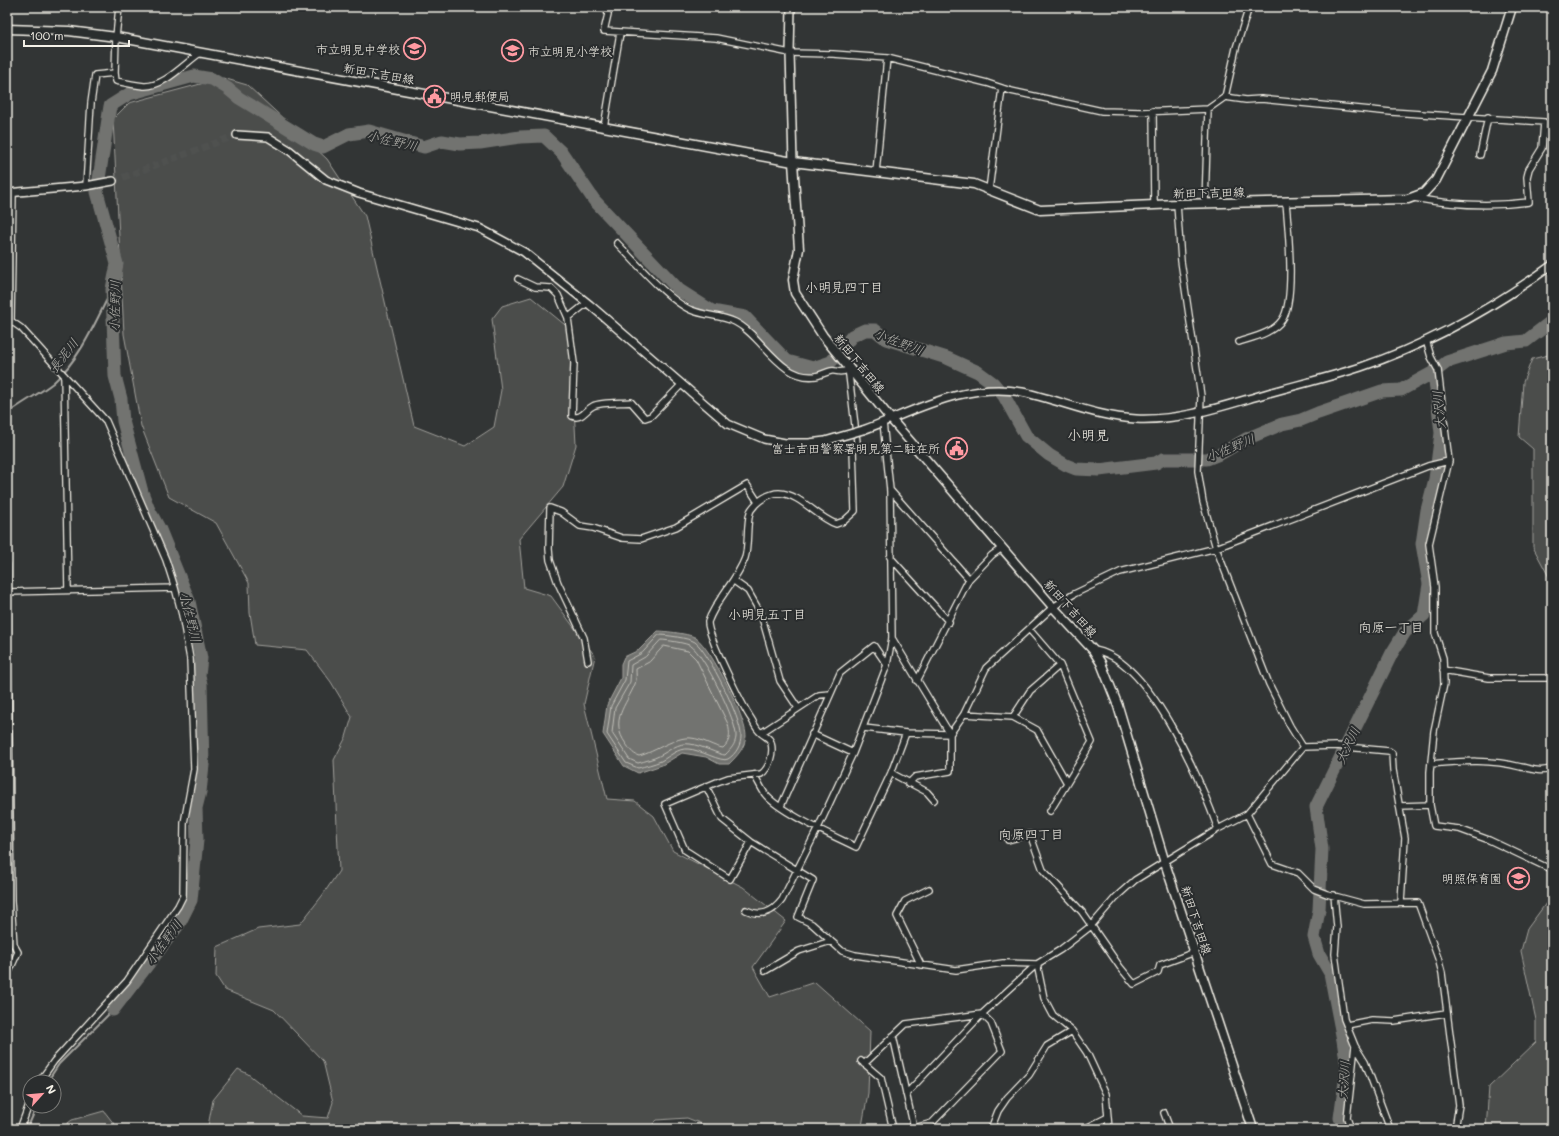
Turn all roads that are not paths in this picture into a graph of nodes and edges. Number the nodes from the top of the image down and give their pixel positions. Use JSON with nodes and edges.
{"nodes":[{"id":1,"x":120,"y":7,"type":"edge"},
{"id":2,"x":606,"y":7,"type":"edge"},
{"id":3,"x":791,"y":7,"type":"edge"},
{"id":4,"x":1249,"y":7,"type":"edge"},
{"id":5,"x":1512,"y":7,"type":"edge"},
{"id":6,"x":7,"y":28,"type":"edge"},
{"id":7,"x":620,"y":33,"type":"junction"},
{"id":8,"x":116,"y":37,"type":"junction"},
{"id":9,"x":200,"y":53,"type":"junction"},
{"id":10,"x":790,"y":54,"type":"junction"},
{"id":11,"x":887,"y":58,"type":"junction"},
{"id":12,"x":115,"y":73,"type":"junction"},
{"id":13,"x":1002,"y":88,"type":"junction"},
{"id":14,"x":1225,"y":97,"type":"junction"},
{"id":15,"x":1208,"y":110,"type":"junction"},
{"id":16,"x":1153,"y":111,"type":"junction"},
{"id":17,"x":1470,"y":116,"type":"junction"},
{"id":18,"x":1488,"y":117,"type":"junction"},
{"id":19,"x":604,"y":127,"type":"junction"},
{"id":20,"x":237,"y":135,"type":"tunnel mouth"},
{"id":21,"x":1480,"y":155,"type":"dead end"},
{"id":22,"x":793,"y":162,"type":"junction"},
{"id":23,"x":876,"y":172,"type":"junction"},
{"id":24,"x":113,"y":181,"type":"tunnel mouth"},
{"id":25,"x":86,"y":186,"type":"junction"},
{"id":26,"x":989,"y":190,"type":"junction"},
{"id":27,"x":10,"y":192,"type":"edge"},
{"id":28,"x":1412,"y":197,"type":"junction"},
{"id":29,"x":1286,"y":202,"type":"junction"},
{"id":30,"x":1177,"y":204,"type":"junction"},
{"id":31,"x":1205,"y":204,"type":"junction"},
{"id":32,"x":1154,"y":205,"type":"junction"},
{"id":33,"x":617,"y":242,"type":"dead end"},
{"id":34,"x":1552,"y":265,"type":"edge"},
{"id":35,"x":518,"y":279,"type":"dead end"},
{"id":36,"x":587,"y":303,"type":"junction"},
{"id":37,"x":568,"y":318,"type":"junction"},
{"id":38,"x":11,"y":320,"type":"junction"},
{"id":39,"x":7,"y":327,"type":"edge"},
{"id":40,"x":1426,"y":340,"type":"junction"},
{"id":41,"x":1239,"y":342,"type":"dead end"},
{"id":42,"x":848,"y":367,"type":"junction"},
{"id":43,"x":64,"y":375,"type":"junction"},
{"id":44,"x":682,"y":384,"type":"junction"},
{"id":45,"x":1200,"y":413,"type":"junction"},
{"id":46,"x":887,"y":420,"type":"junction"},
{"id":47,"x":1449,"y":461,"type":"junction"},
{"id":48,"x":890,"y":490,"type":"junction"},
{"id":49,"x":758,"y":502,"type":"junction"},
{"id":50,"x":1002,"y":548,"type":"junction"},
{"id":51,"x":1216,"y":548,"type":"junction"},
{"id":52,"x":890,"y":557,"type":"junction"},
{"id":53,"x":7,"y":565,"type":"edge"},
{"id":54,"x":970,"y":579,"type":"junction"},
{"id":55,"x":734,"y":581,"type":"junction"},
{"id":56,"x":175,"y":588,"type":"junction"},
{"id":57,"x":68,"y":590,"type":"junction"},
{"id":58,"x":7,"y":592,"type":"edge"},
{"id":59,"x":1053,"y":607,"type":"junction"},
{"id":60,"x":949,"y":622,"type":"junction"},
{"id":61,"x":1029,"y":629,"type":"junction"},
{"id":62,"x":892,"y":638,"type":"junction"},
{"id":63,"x":1093,"y":650,"type":"junction"},
{"id":64,"x":588,"y":661,"type":"dead end"},
{"id":65,"x":887,"y":665,"type":"junction"},
{"id":66,"x":1060,"y":665,"type":"junction"},
{"id":67,"x":1443,"y":670,"type":"junction"},
{"id":68,"x":1552,"y":678,"type":"edge"},
{"id":69,"x":917,"y":681,"type":"junction"},
{"id":70,"x":830,"y":694,"type":"junction"},
{"id":71,"x":798,"y":708,"type":"junction"},
{"id":72,"x":964,"y":714,"type":"junction"},
{"id":73,"x":1013,"y":717,"type":"junction"},
{"id":74,"x":864,"y":728,"type":"junction"},
{"id":75,"x":761,"y":733,"type":"junction"},
{"id":76,"x":812,"y":734,"type":"junction"},
{"id":77,"x":906,"y":734,"type":"junction"},
{"id":78,"x":950,"y":734,"type":"junction"},
{"id":79,"x":1303,"y":747,"type":"junction"},
{"id":80,"x":853,"y":753,"type":"junction"},
{"id":81,"x":1431,"y":764,"type":"junction"},
{"id":82,"x":1552,"y":768,"type":"edge"},
{"id":83,"x":890,"y":773,"type":"junction"},
{"id":84,"x":754,"y":775,"type":"junction"},
{"id":85,"x":1067,"y":783,"type":"junction"},
{"id":86,"x":908,"y":784,"type":"junction"},
{"id":87,"x":706,"y":786,"type":"junction"},
{"id":88,"x":934,"y":800,"type":"dead end"},
{"id":89,"x":1430,"y":804,"type":"junction"},
{"id":90,"x":781,"y":806,"type":"junction"},
{"id":91,"x":1400,"y":806,"type":"junction"},
{"id":92,"x":1050,"y":811,"type":"dead end"},
{"id":93,"x":1247,"y":814,"type":"junction"},
{"id":94,"x":818,"y":828,"type":"junction"},
{"id":95,"x":1218,"y":830,"type":"junction"},
{"id":96,"x":1008,"y":840,"type":"dead end"},
{"id":97,"x":751,"y":842,"type":"junction"},
{"id":98,"x":1165,"y":863,"type":"junction"},
{"id":99,"x":1546,"y":867,"type":"dead end"},
{"id":100,"x":796,"y":870,"type":"junction"},
{"id":101,"x":929,"y":889,"type":"dead end"},
{"id":102,"x":1334,"y":895,"type":"junction"},
{"id":103,"x":1401,"y":902,"type":"junction"},
{"id":104,"x":746,"y":910,"type":"dead end"},
{"id":105,"x":1091,"y":926,"type":"junction"},
{"id":106,"x":830,"y":941,"type":"junction"},
{"id":107,"x":1195,"y":952,"type":"junction"},
{"id":108,"x":1037,"y":964,"type":"junction"},
{"id":109,"x":921,"y":965,"type":"junction"},
{"id":110,"x":765,"y":972,"type":"dead end"},
{"id":111,"x":7,"y":976,"type":"edge"},
{"id":112,"x":1446,"y":1013,"type":"junction"},
{"id":113,"x":982,"y":1014,"type":"junction"},
{"id":114,"x":1347,"y":1025,"type":"junction"},
{"id":115,"x":1072,"y":1031,"type":"junction"},
{"id":116,"x":893,"y":1036,"type":"junction"},
{"id":117,"x":1355,"y":1046,"type":"junction"},
{"id":118,"x":45,"y":1074,"type":"edge"},
{"id":119,"x":906,"y":1094,"type":"junction"},
{"id":120,"x":1164,"y":1113,"type":"dead end"},
{"id":121,"x":26,"y":1114,"type":"edge"},
{"id":122,"x":1106,"y":1118,"type":"junction"},
{"id":123,"x":914,"y":1128,"type":"junction"},
{"id":124,"x":20,"y":1129,"type":"edge"},
{"id":125,"x":894,"y":1129,"type":"edge"},
{"id":126,"x":992,"y":1129,"type":"edge"},
{"id":127,"x":1084,"y":1129,"type":"edge"},
{"id":128,"x":1109,"y":1129,"type":"edge"},
{"id":129,"x":1170,"y":1129,"type":"edge"},
{"id":130,"x":1253,"y":1129,"type":"edge"},
{"id":131,"x":1351,"y":1129,"type":"edge"},
{"id":132,"x":1390,"y":1129,"type":"edge"},
{"id":133,"x":1455,"y":1129,"type":"edge"}],
"edges":[{"from":1,"to":8,"type":"street"},
{"from":2,"to":7,"type":"street"},
{"from":3,"to":10,"type":"street"},
{"from":4,"to":14,"type":"street"},
{"from":5,"to":17,"type":"main road","name":"新田下吉田線"},
{"from":6,"to":8,"type":"main road","name":"新田下吉田線"},
{"from":7,"to":10,"type":"street"},
{"from":7,"to":19,"type":"street"},
{"from":8,"to":9,"type":"main road","name":"新田下吉田線"},
{"from":8,"to":12,"type":"street"},
{"from":9,"to":12,"type":"street"},
{"from":9,"to":19,"type":"main road","name":"新田下吉田線"},
{"from":10,"to":11,"type":"street"},
{"from":10,"to":22,"type":"street"},
{"from":11,"to":13,"type":"street"},
{"from":11,"to":23,"type":"street"},
{"from":12,"to":25,"type":"street"},
{"from":13,"to":16,"type":"street"},
{"from":13,"to":26,"type":"street"},
{"from":14,"to":15,"type":"street"},
{"from":14,"to":17,"type":"street"},
{"from":15,"to":16,"type":"street"},
{"from":15,"to":31,"type":"street"},
{"from":16,"to":32,"type":"street"},
{"from":17,"to":18,"type":"street"},
{"from":17,"to":28,"type":"main road","name":"新田下吉田線"},
{"from":18,"to":21,"type":"street"},
{"from":18,"to":28,"type":"street"},
{"from":19,"to":22,"type":"main road","name":"新田下吉田線"},
{"from":20,"to":36,"type":"street"},
{"from":22,"to":23,"type":"main road","name":"新田下吉田線"},
{"from":22,"to":42,"type":"main road","name":"新田下吉田線"},
{"from":23,"to":26,"type":"main road","name":"新田下吉田線"},
{"from":24,"to":25,"type":"street"},
{"from":25,"to":27,"type":"street"},
{"from":26,"to":32,"type":"main road","name":"新田下吉田線"},
{"from":27,"to":38,"type":"street"},
{"from":28,"to":29,"type":"main road","name":"新田下吉田線"},
{"from":29,"to":31,"type":"main road","name":"新田下吉田線"},
{"from":29,"to":41,"type":"street"},
{"from":30,"to":31,"type":"main road","name":"新田下吉田線"},
{"from":30,"to":32,"type":"main road","name":"新田下吉田線"},
{"from":30,"to":45,"type":"street"},
{"from":33,"to":42,"type":"street"},
{"from":34,"to":40,"type":"street"},
{"from":35,"to":37,"type":"street"},
{"from":36,"to":37,"type":"street"},
{"from":36,"to":44,"type":"street"},
{"from":37,"to":44,"type":"street"},
{"from":38,"to":39,"type":"street"},
{"from":38,"to":43,"type":"street"},
{"from":40,"to":45,"type":"street"},
{"from":40,"to":47,"type":"street"},
{"from":42,"to":46,"type":"main road","name":"新田下吉田線"},
{"from":42,"to":49,"type":"street"},
{"from":43,"to":56,"type":"street"},
{"from":43,"to":57,"type":"street"},
{"from":44,"to":46,"type":"street","bridge":true},
{"from":45,"to":46,"type":"street"},
{"from":45,"to":51,"type":"street"},
{"from":46,"to":48,"type":"street"},
{"from":46,"to":50,"type":"main road","name":"新田下吉田線"},
{"from":47,"to":51,"type":"street"},
{"from":47,"to":67,"type":"street"},
{"from":48,"to":52,"type":"street"},
{"from":48,"to":54,"type":"street"},
{"from":49,"to":55,"type":"street"},
{"from":49,"to":64,"type":"street"},
{"from":50,"to":54,"type":"street"},
{"from":50,"to":59,"type":"main road","name":"新田下吉田線"},
{"from":51,"to":59,"type":"street"},
{"from":51,"to":79,"type":"street"},
{"from":52,"to":60,"type":"street"},
{"from":52,"to":62,"type":"street"},
{"from":53,"to":58,"type":"street"},
{"from":54,"to":60,"type":"street"},
{"from":55,"to":71,"type":"street"},
{"from":55,"to":75,"type":"street"},
{"from":56,"to":57,"type":"street"},
{"from":56,"to":118,"type":"street"},
{"from":57,"to":58,"type":"street"},
{"from":58,"to":111,"type":"street"},
{"from":59,"to":61,"type":"street"},
{"from":59,"to":63,"type":"main road","name":"新田下吉田線"},
{"from":60,"to":69,"type":"street"},
{"from":61,"to":66,"type":"street"},
{"from":61,"to":72,"type":"street"},
{"from":62,"to":65,"type":"street"},
{"from":62,"to":69,"type":"street"},
{"from":63,"to":95,"type":"street"},
{"from":63,"to":98,"type":"main road","name":"新田下吉田線"},
{"from":65,"to":70,"type":"street"},
{"from":65,"to":74,"type":"street"},
{"from":66,"to":73,"type":"street"},
{"from":66,"to":85,"type":"street"},
{"from":67,"to":68,"type":"street"},
{"from":67,"to":81,"type":"street"},
{"from":69,"to":78,"type":"street"},
{"from":70,"to":71,"type":"street"},
{"from":70,"to":76,"type":"street"},
{"from":71,"to":75,"type":"street"},
{"from":72,"to":73,"type":"street"},
{"from":72,"to":78,"type":"street"},
{"from":73,"to":85,"type":"street"},
{"from":74,"to":77,"type":"street"},
{"from":74,"to":80,"type":"street"},
{"from":75,"to":84,"type":"street"},
{"from":76,"to":80,"type":"street"},
{"from":76,"to":90,"type":"street"},
{"from":77,"to":78,"type":"street"},
{"from":77,"to":83,"type":"street"},
{"from":78,"to":86,"type":"street"},
{"from":79,"to":91,"type":"street"},
{"from":79,"to":93,"type":"street"},
{"from":80,"to":94,"type":"street"},
{"from":81,"to":82,"type":"street"},
{"from":81,"to":89,"type":"street"},
{"from":83,"to":86,"type":"street"},
{"from":83,"to":94,"type":"street"},
{"from":84,"to":87,"type":"street"},
{"from":84,"to":90,"type":"street"},
{"from":85,"to":92,"type":"street"},
{"from":86,"to":88,"type":"street"},
{"from":87,"to":97,"type":"street"},
{"from":87,"to":97,"type":"street"},
{"from":89,"to":91,"type":"street"},
{"from":89,"to":99,"type":"street"},
{"from":90,"to":94,"type":"street"},
{"from":91,"to":103,"type":"street"},
{"from":93,"to":95,"type":"street"},
{"from":93,"to":102,"type":"street"},
{"from":94,"to":100,"type":"street"},
{"from":95,"to":98,"type":"street"},
{"from":96,"to":105,"type":"street"},
{"from":97,"to":100,"type":"street"},
{"from":98,"to":105,"type":"street"},
{"from":98,"to":107,"type":"main road","name":"新田下吉田線"},
{"from":100,"to":104,"type":"street"},
{"from":100,"to":106,"type":"street"},
{"from":101,"to":109,"type":"street"},
{"from":102,"to":103,"type":"street"},
{"from":102,"to":114,"type":"street"},
{"from":103,"to":112,"type":"street"},
{"from":105,"to":107,"type":"street"},
{"from":105,"to":108,"type":"street"},
{"from":106,"to":109,"type":"street"},
{"from":106,"to":110,"type":"street"},
{"from":107,"to":130,"type":"main road","name":"新田下吉田線"},
{"from":108,"to":109,"type":"street"},
{"from":108,"to":113,"type":"street"},
{"from":108,"to":115,"type":"street"},
{"from":112,"to":114,"type":"street"},
{"from":112,"to":133,"type":"street"},
{"from":113,"to":116,"type":"street"},
{"from":113,"to":119,"type":"street"},
{"from":113,"to":123,"type":"street"},
{"from":114,"to":117,"type":"street"},
{"from":115,"to":122,"type":"street"},
{"from":115,"to":126,"type":"street"},
{"from":116,"to":119,"type":"street"},
{"from":116,"to":125,"type":"street"},
{"from":117,"to":131,"type":"street"},
{"from":117,"to":132,"type":"street"},
{"from":119,"to":123,"type":"street"},
{"from":120,"to":129,"type":"street"},
{"from":121,"to":124,"type":"street"},
{"from":122,"to":127,"type":"street"},
{"from":122,"to":128,"type":"street"},
{"from":123,"to":125,"type":"street"}]}
